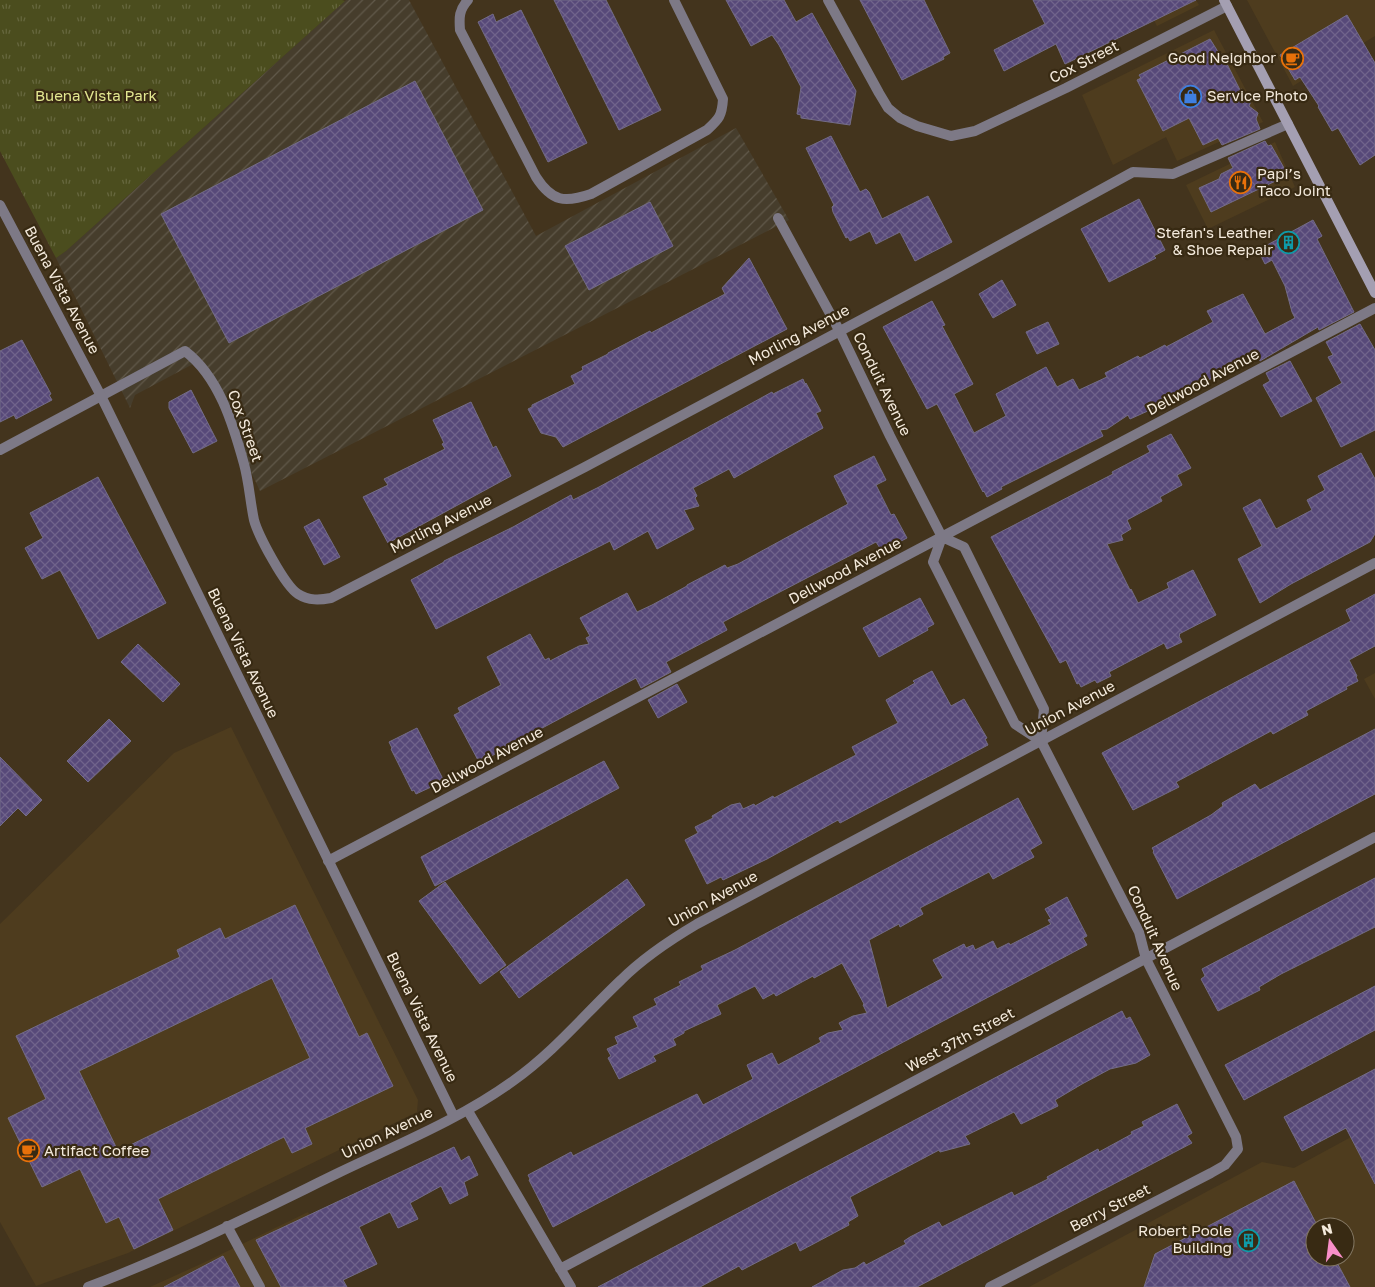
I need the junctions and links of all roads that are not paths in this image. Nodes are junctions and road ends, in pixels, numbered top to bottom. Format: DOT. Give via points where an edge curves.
graph roads {
  1 [pos="468,0"];
  2 [pos="674,0"];
  3 [pos="828,0"];
  4 [pos="1225,3"];
  5 [pos="1288,124"];
  6 [pos="0,205"];
  7 [pos="778,218"];
  8 [pos="1373,286"];
  9 [pos="1375,308"];
  10 [pos="839,330"];
  11 [pos="101,396"];
  12 [pos="0,450"];
  13 [pos="942,537"];
  14 [pos="1375,562"];
  15 [pos="331,598"];
  16 [pos="1041,741"];
  17 [pos="1375,836"];
  18 [pos="328,861"];
  19 [pos="1146,959"];
  20 [pos="468,1110"];
  21 [pos="454,1117"];
  22 [pos="1238,1149"];
  23 [pos="228,1226"];
  24 [pos="560,1269"];
  25 [pos="88,1287"];
  26 [pos="260,1287"];
  27 [pos="571,1287"];
  28 [pos="990,1287"];
  1 -- 2 [label="street" via="461,8 460,30 536,178 552,196 565,201 591,194 718,121 723,99"];
  3 -- 4 [label="street, Cox Street" via="888,108 917,126 952,136 975,131 1066,88"];
  4 -- 5 [label="main road"];
  5 -- 8 [label="main road"];
  5 -- 10 [label="street, Morling Avenue" via="1173,174 1133,172"];
  6 -- 11 [label="street, Buena Vista Avenue"];
  7 -- 10 [label="street, Conduit Avenue"];
  9 -- 13 [label="street, Dellwood Avenue"];
  10 -- 13 [label="street, Conduit Avenue"];
  10 -- 15 [label="street, Morling Avenue" via="585,467"];
  11 -- 12 [label="street, Cox Street"];
  11 -- 15 [label="street, Cox Street" via="186,351 197,359 226,408 244,464 254,519 275,562 289,586 298,594 316,601"];
  11 -- 18 [label="street, Buena Vista Avenue"];
  13 -- 16 [label="street" via="964,547 1044,709"];
  13 -- 16 [label="street, Conduit Avenue" via="934,562 1015,724"];
  13 -- 18 [label="street, Dellwood Avenue"];
  14 -- 16 [label="street, Union Avenue"];
  16 -- 19 [label="street, Conduit Avenue" via="1139,932"];
  16 -- 20 [label="street, Union Avenue" via="675,937 622,979 548,1054 491,1097"];
  17 -- 19 [label="street, West 37th Street"];
  18 -- 21 [label="street, Buena Vista Avenue"];
  19 -- 22 [label="street, Conduit Avenue" via="1236,1137"];
  19 -- 24 [label="street, West 37th Street"];
  20 -- 21 [label="street, Union Avenue"];
  20 -- 24 [label="street"];
  21 -- 23 [label="street, Union Avenue"];
  22 -- 28 [label="street, Berry Street" via="1225,1164 1211,1173"];
  23 -- 25 [label="street, Union Avenue"];
  23 -- 26 [label="street"];
  24 -- 27 [label="street"];
}
